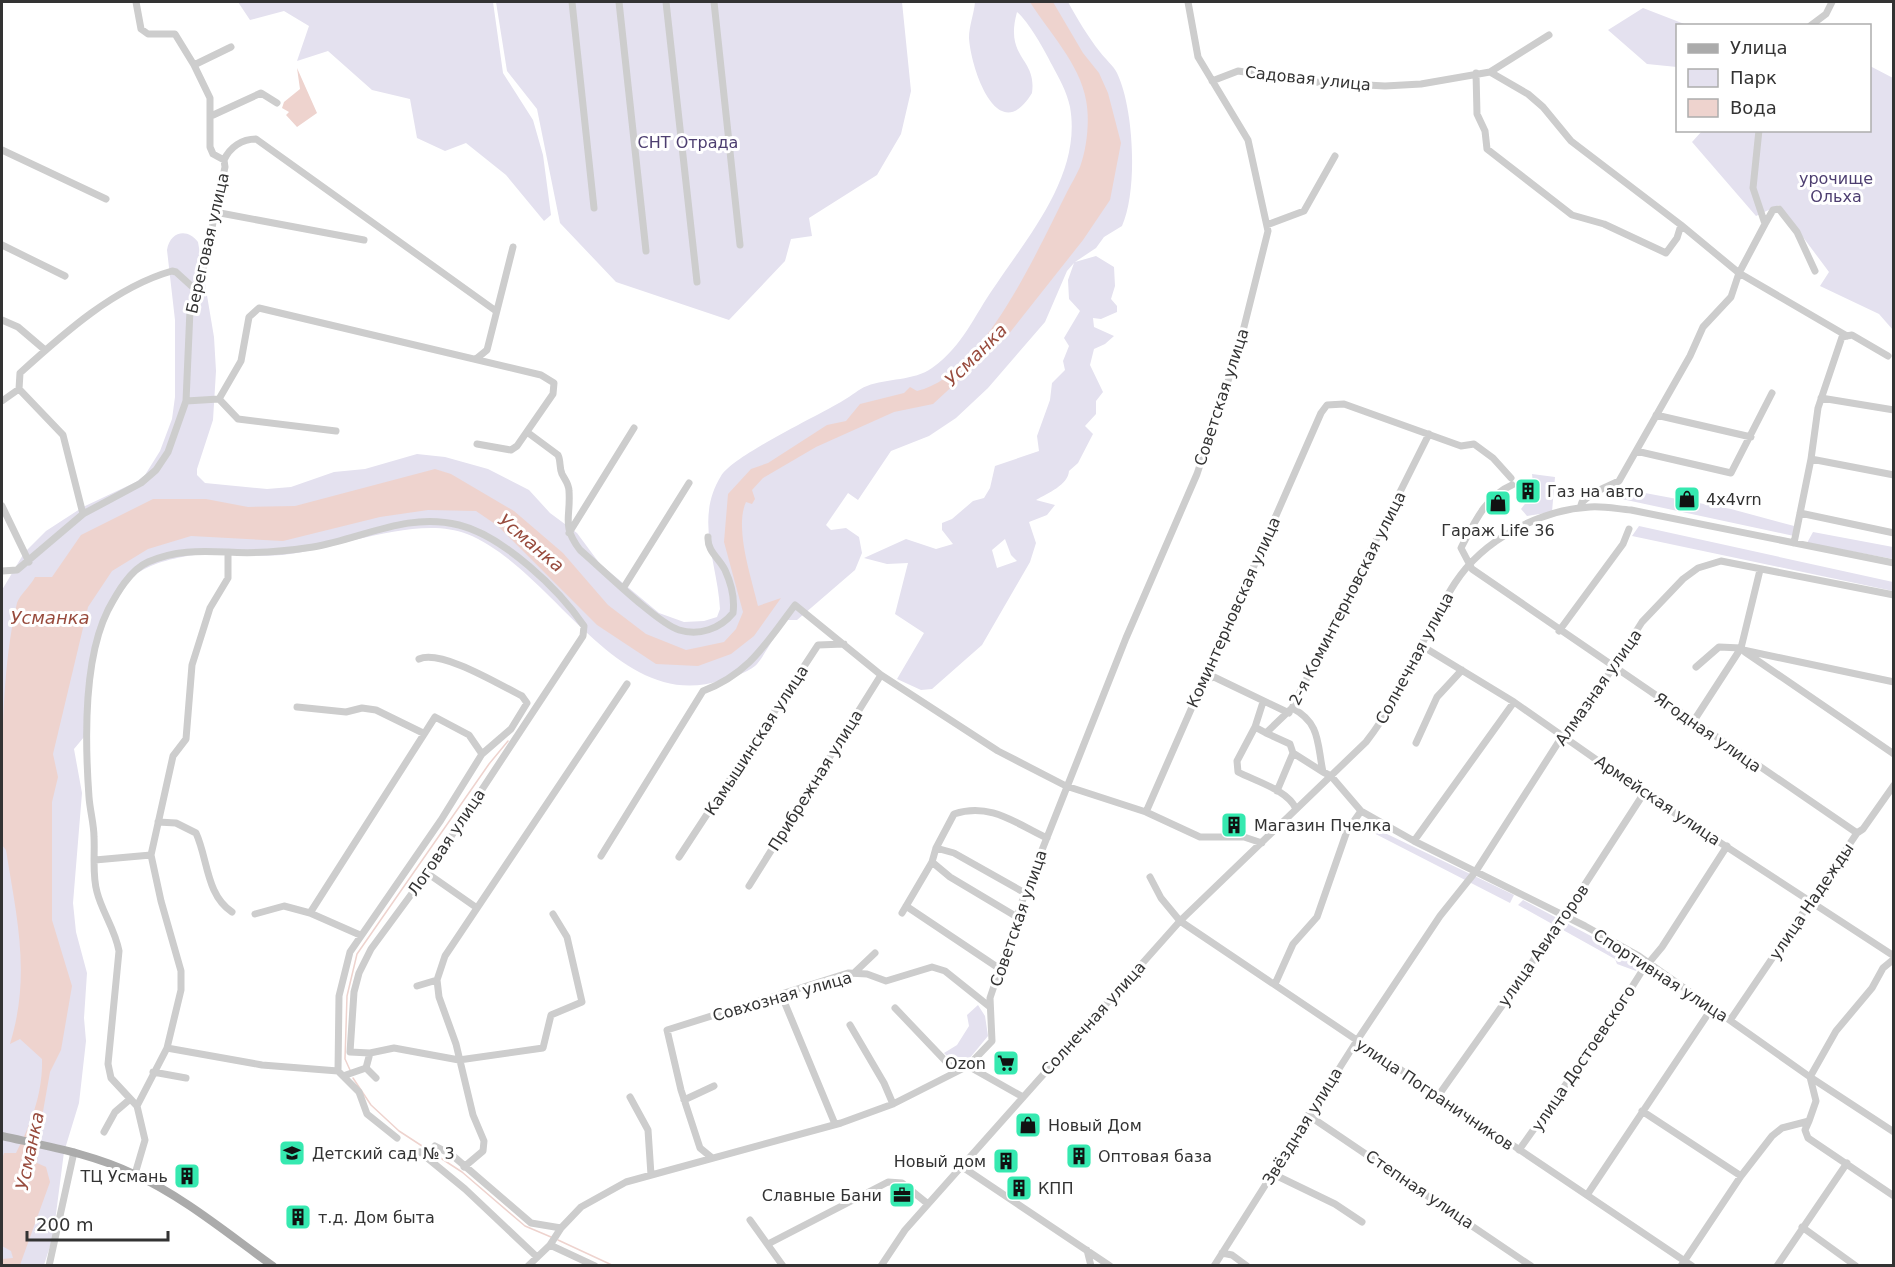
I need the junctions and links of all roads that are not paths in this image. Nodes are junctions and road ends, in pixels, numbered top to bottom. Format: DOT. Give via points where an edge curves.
graph roads {
  1 [pos="136,2"];
  2 [pos="572,2"];
  3 [pos="619,2"];
  4 [pos="666,2"];
  5 [pos="714,2"];
  6 [pos="1188,2"];
  7 [pos="1832,2"];
  8 [pos="1813,24"];
  9 [pos="1549,35"];
  10 [pos="231,47"];
  11 [pos="194,65"];
  12 [pos="1490,72"];
  13 [pos="1476,73"];
  14 [pos="1212,81"];
  15 [pos="277,103"];
  16 [pos="211,116"];
  17 [pos="1759,132"];
  18 [pos="2,150"];
  19 [pos="1335,156"];
  20 [pos="224,160"];
  21 [pos="106,199"];
  22 [pos="594,208"];
  23 [pos="216,212"];
  24 [pos="1765,224"];
  25 [pos="1267,225"];
  26 [pos="1681,225"];
  27 [pos="364,240"];
  28 [pos="740,244"];
  29 [pos="2,246"];
  30 [pos="513,248"];
  31 [pos="646,251"];
  32 [pos="1815,271"];
  33 [pos="1739,273"];
  34 [pos="65,276"];
  35 [pos="697,282"];
  36 [pos="198,292"];
  37 [pos="496,311"];
  38 [pos="2,320"];
  39 [pos="1847,336"];
  40 [pos="45,350"];
  41 [pos="1888,356"];
  42 [pos="476,359"];
  43 [pos="20,389"];
  44 [pos="1772,393"];
  45 [pos="1821,398"];
  46 [pos="219,399"];
  47 [pos="2,401"];
  48 [pos="186,401"];
  49 [pos="1893,410"];
  50 [pos="1656,416"];
  51 [pos="634,428"];
  52 [pos="336,431"];
  53 [pos="526,432"];
  54 [pos="1429,434"];
  55 [pos="1750,437"];
  56 [pos="477,444"];
  57 [pos="1636,451"];
  58 [pos="1811,459"];
  59 [pos="1893,475"];
  60 [pos="689,483"];
  61 [pos="2,506"];
  62 [pos="1580,508"];
  63 [pos="1800,513"];
  64 [pos="83,514"];
  65 [pos="1629,529"];
  66 [pos="569,533"];
  67 [pos="1893,533"];
  68 [pos="708,537"];
  69 [pos="1794,543"];
  70 [pos="228,552"];
  71 [pos="29,562"];
  72 [pos="1893,563"];
  73 [pos="1469,566"];
  74 [pos="1760,570"];
  75 [pos="2,571"];
  76 [pos="624,587"];
  77 [pos="1893,595"];
  78 [pos="1559,631"];
  79 [pos="844,644"];
  80 [pos="1422,646"];
  81 [pos="1742,649"];
  82 [pos="419,659"];
  83 [pos="1613,666"];
  84 [pos="1696,667"];
  85 [pos="1462,670"];
  86 [pos="881,675"];
  87 [pos="1203,680"];
  88 [pos="1893,682"];
  89 [pos="627,684"];
  90 [pos="1263,702"];
  91 [pos="1514,702"];
  92 [pos="297,707"];
  93 [pos="1290,711"];
  94 [pos="1693,722"];
  95 [pos="1255,727"];
  96 [pos="1266,733"];
  97 [pos="423,734"];
  98 [pos="1563,735"];
  99 [pos="1416,743"];
  100 [pos="1293,753"];
  101 [pos="482,754"];
  102 [pos="1893,754"];
  103 [pos="1323,772"];
  104 [pos="1331,776"];
  105 [pos="1893,785"];
  106 [pos="1066,786"];
  107 [pos="1277,791"];
  108 [pos="1644,793"];
  109 [pos="1296,809"];
  110 [pos="1361,811"];
  111 [pos="1146,812"];
  112 [pos="158,822"];
  113 [pos="1857,833"];
  114 [pos="1047,838"];
  115 [pos="1414,841"];
  116 [pos="1262,843"];
  117 [pos="1727,846"];
  118 [pos="936,848"];
  119 [pos="151,855"];
  120 [pos="601,856"];
  121 [pos="679,857"];
  122 [pos="95,860"];
  123 [pos="933,862"];
  124 [pos="1476,871"];
  125 [pos="427,873"];
  126 [pos="1150,878"];
  127 [pos="749,885"];
  128 [pos="1025,893"];
  129 [pos="1812,903"];
  130 [pos="477,908"];
  131 [pos="232,912"];
  132 [pos="310,913"];
  133 [pos="255,914"];
  134 [pos="553,914"];
  135 [pos="1562,915"];
  136 [pos="1017,917"];
  137 [pos="1180,921"];
  138 [pos="360,935"];
  139 [pos="875,953"];
  140 [pos="1893,958"];
  141 [pos="864,962"];
  142 [pos="1648,963"];
  143 [pos="1000,969"];
  144 [pos="854,973"];
  145 [pos="867,974"];
  146 [pos="437,980"];
  147 [pos="1275,984"];
  148 [pos="417,986"];
  149 [pos="781,994"];
  150 [pos="990,1007"];
  151 [pos="895,1008"];
  152 [pos="1712,1008"];
  153 [pos="1731,1020"];
  154 [pos="850,1025"];
  155 [pos="1356,1042"];
  156 [pos="167,1048"];
  157 [pos="370,1053"];
  158 [pos="459,1060"];
  159 [pos="969,1066"];
  160 [pos="366,1068"];
  161 [pos="955,1071"];
  162 [pos="153,1072"];
  163 [pos="340,1073"];
  164 [pos="1810,1077"];
  165 [pos="186,1078"];
  166 [pos="376,1078"];
  167 [pos="714,1086"];
  168 [pos="1438,1096"];
  169 [pos="630,1097"];
  170 [pos="1023,1097"];
  171 [pos="129,1100"];
  172 [pos="684,1100"];
  173 [pos="893,1104"];
  174 [pos="137,1106"];
  175 [pos="1642,1111"];
  176 [pos="1308,1115"];
  177 [pos="1809,1121"];
  178 [pos="835,1125"];
  179 [pos="1893,1131"];
  180 [pos="104,1132"];
  181 [pos="2,1136"];
  182 [pos="397,1138"];
  183 [pos="435,1146"];
  184 [pos="700,1148"];
  185 [pos="1519,1150"];
  186 [pos="71,1152"];
  187 [pos="420,1152"];
  188 [pos="711,1157"];
  189 [pos="699,1161"];
  190 [pos="1847,1163"];
  191 [pos="961,1166"];
  192 [pos="464,1167"];
  193 [pos="135,1174"];
  194 [pos="1273,1174"];
  195 [pos="651,1175"];
  196 [pos="1741,1176"];
  197 [pos="1587,1195"];
  198 [pos="1893,1196"];
  199 [pos="928,1204"];
  200 [pos="750,1220"];
  201 [pos="1362,1222"];
  202 [pos="1802,1227"];
  203 [pos="561,1228"];
  204 [pos="768,1244"];
  205 [pos="550,1245"];
  206 [pos="1087,1250"];
  207 [pos="1222,1253"];
  208 [pos="537,1257"];
  209 [pos="52,1262"];
  210 [pos="1683,1263"];
  211 [pos="880,1265"];
  212 [pos="273,1266"];
  213 [pos="528,1266"];
  214 [pos="595,1266"];
  215 [pos="783,1266"];
  216 [pos="1091,1266"];
  217 [pos="1110,1266"];
  218 [pos="1214,1266"];
  219 [pos="1247,1266"];
  220 [pos="1531,1266"];
  221 [pos="1692,1266"];
  222 [pos="1777,1266"];
  223 [pos="1856,1266"];
  1 -- 11 [label="street, Береговая улица" via="141,29 148,34 175,34"];
  2 -- 22 [label="street"];
  3 -- 31 [label="street"];
  4 -- 35 [label="street"];
  5 -- 28 [label="street"];
  6 -- 14 [label="street, Советская улица" via="1198,57"];
  7 -- 8 [label="street" via="1826,14"];
  9 -- 12 [label="street, Садовая улица"];
  10 -- 11 [label="street"];
  11 -- 16 [label="street, Береговая улица" via="210,98"];
  12 -- 13 [label="street, Садовая улица"];
  12 -- 26 [label="street" via="1528,94 1571,141"];
  13 -- 14 [label="street, Садовая улица" via="1421,84 1385,86 1314,82 1238,71"];
  13 -- 26 [label="street" via="1477,114 1485,131 1487,149 1572,215 1604,224 1666,253"];
  14 -- 25 [label="street, Советская улица" via="1248,140"];
  15 -- 16 [label="street" via="261,93"];
  16 -- 20 [label="street, Береговая улица" via="210,147 213,154"];
  17 -- 24 [label="street" via="1753,188"];
  18 -- 21 [label="street"];
  19 -- 25 [label="street" via="1304,211"];
  20 -- 23 [label="street, Береговая улица"];
  20 -- 37 [label="street" via="229,150 256,139"];
  23 -- 27 [label="street"];
  23 -- 36 [label="street, Береговая улица"];
  24 -- 32 [label="street" via="1773,210 1779,209 1797,232"];
  24 -- 33 [label="street"];
  25 -- 106 [label="street, Советская улица" via="1238,351 1197,474"];
  26 -- 33 [label="street"];
  29 -- 34 [label="street"];
  30 -- 37 [label="street"];
  33 -- 39 [label="street"];
  33 -- 50 [label="street" via="1731,297 1703,327"];
  36 -- 40 [label="street" via="176,272 163,273 130,289"];
  36 -- 48 [label="street, Береговая улица" via="190,310"];
  37 -- 42 [label="street" via="487,351"];
  38 -- 40 [label="street" via="18,327"];
  39 -- 41 [label="street" via="1852,335"];
  39 -- 45 [label="street" via="1842,338"];
  40 -- 43 [label="street" via="20,373"];
  42 -- 46 [label="street" via="259,308 249,317 241,361"];
  42 -- 53 [label="street" via="541,375 554,383 553,394"];
  43 -- 47 [label="street"];
  43 -- 64 [label="street" via="63,435"];
  44 -- 55 [label="street"];
  45 -- 49 [label="street"];
  45 -- 58 [label="street"];
  46 -- 48 [label="street"];
  46 -- 52 [label="street" via="238,418"];
  48 -- 64 [label="street, Береговая улица" via="168,452 156,470 141,483"];
  50 -- 55 [label="street"];
  50 -- 57 [label="street"];
  51 -- 66 [label="street"];
  53 -- 56 [label="street" via="511,450"];
  53 -- 66 [label="street" via="561,460 569,489"];
  54 -- 73 [label="street" via="1461,446 1474,444 1511,481 1496,492 1461,548"];
  54 -- 87 [label="street, Коминтерновская улица" via="1344,404 1327,405"];
  54 -- 93 [label="street, 2-я Коминтерновская улица"];
  55 -- 57 [label="street" via="1731,473"];
  57 -- 62 [label="street" via="1619,481 1593,494"];
  58 -- 59 [label="street"];
  58 -- 63 [label="street"];
  60 -- 76 [label="street"];
  61 -- 71 [label="street"];
  62 -- 69 [label="street, Солнечная улица" via="1631,510"];
  62 -- 73 [label="street, Солнечная улица" via="1551,514 1519,528 1498,540"];
  63 -- 67 [label="street"];
  63 -- 69 [label="street"];
  64 -- 71 [label="street, Береговая улица"];
  65 -- 78 [label="street" via="1623,544"];
  66 -- 76 [label="street" via="580,550"];
  68 -- 76 [label="street" via="709,548 725,571 734,603 733,613 719,627 690,632 677,629"];
  69 -- 72 [label="street, Солнечная улица"];
  70 -- 112 [label="street" via="228,578 210,608 192,665 186,740 172,756"];
  70 -- 122 [label="street" via="188,550 146,563 131,575 107,612 91,672 86,755"];
  70 -- 125 [label="street, Логовая улица" via="315,547 423,520 460,525 489,538 543,579 584,626 576,648"];
  71 -- 75 [label="street, Береговая улица" via="17,570"];
  73 -- 78 [label="street, Ягодная улица"];
  73 -- 80 [label="street, Солнечная улица" via="1455,582"];
  74 -- 77 [label="street, Алмазная улица"];
  74 -- 81 [label="street"];
  74 -- 83 [label="street, Алмазная улица" via="1721,561 1698,568 1642,622"];
  78 -- 83 [label="street, Ягодная улица"];
  79 -- 86 [label="street"];
  79 -- 120 [label="street" via="795,604 752,663 703,691"];
  79 -- 121 [label="street, Камышинская улица" via="818,645"];
  80 -- 85 [label="street, Армейская улица"];
  80 -- 104 [label="street, Солнечная улица" via="1383,720"];
  81 -- 84 [label="street" via="1719,647"];
  81 -- 88 [label="street"];
  81 -- 94 [label="street"];
  81 -- 102 [label="street"];
  82 -- 101 [label="street" via="443,660 472,671 522,696 527,703 511,729"];
  83 -- 94 [label="street, Ягодная улица"];
  83 -- 98 [label="street, Алмазная улица"];
  85 -- 91 [label="street, Армейская улица"];
  85 -- 99 [label="street" via="1437,697"];
  86 -- 106 [label="street" via="998,751"];
  86 -- 127 [label="street, Прибрежная улица"];
  87 -- 90 [label="street" via="1214,677"];
  87 -- 111 [label="street, Коминтерновская улица"];
  89 -- 130 [label="street"];
  90 -- 93 [label="street"];
  90 -- 95 [label="street"];
  91 -- 98 [label="street, Армейская улица"];
  91 -- 115 [label="street"];
  92 -- 97 [label="street" via="346,712 376,710"];
  93 -- 96 [label="street, 2-я Коминтерновская улица"];
  93 -- 103 [label="street" via="1305,715 1312,723"];
  94 -- 113 [label="street, Ягодная улица"];
  95 -- 96 [label="street"];
  95 -- 107 [label="street" via="1237,761 1238,772"];
  96 -- 100 [label="street" via="1290,744"];
  97 -- 101 [label="street" via="435,717 469,735"];
  97 -- 132 [label="street"];
  98 -- 108 [label="street, Армейская улица"];
  98 -- 124 [label="street, Алмазная улица"];
  100 -- 103 [label="street"];
  100 -- 107 [label="street"];
  101 -- 138 [label="street"];
  103 -- 104 [label="street"];
  104 -- 109 [label="street, Солнечная улица"];
  104 -- 110 [label="street, Спортивная улица"];
  105 -- 113 [label="street, улица Надежды"];
  106 -- 111 [label="street"];
  106 -- 114 [label="street, Советская улица"];
  107 -- 109 [label="street"];
  108 -- 117 [label="street, Армейская улица"];
  108 -- 135 [label="street, улица Авиаторов"];
  109 -- 116 [label="street, Солнечная улица"];
  110 -- 115 [label="street, Спортивная улица"];
  110 -- 147 [label="street" via="1347,831 1317,917 1293,944"];
  111 -- 116 [label="street" via="1200,837 1244,837"];
  112 -- 119 [label="street"];
  112 -- 131 [label="street" via="176,823 196,833 211,885"];
  113 -- 129 [label="street, улица Надежды"];
  114 -- 118 [label="street" via="998,812 960,812 954,814"];
  114 -- 128 [label="street, Советская улица"];
  115 -- 124 [label="street, Спортивная улица"];
  116 -- 137 [label="street, Солнечная улица"];
  117 -- 129 [label="street, Армейская улица"];
  117 -- 142 [label="street, улица Достоевского"];
  118 -- 123 [label="street"];
  118 -- 128 [label="street" via="954,853"];
  119 -- 122 [label="street"];
  119 -- 156 [label="street" via="181,970 180,1000"];
  122 -- 171 [label="street" via="96,890 119,951 108,1064 111,1078"];
  123 -- 136 [label="street" via="950,877"];
  123 -- 143 [label="street" via="904,910"];
  124 -- 135 [label="street, Спортивная улица"];
  124 -- 155 [label="street, Звёздная улица" via="1440,916"];
  125 -- 130 [label="street"];
  125 -- 157 [label="street, Логовая улица" via="371,949 359,973 350,1052"];
  126 -- 137 [label="street, улица Пограничников"];
  128 -- 136 [label="street, Советская улица"];
  129 -- 140 [label="street, Армейская улица"];
  129 -- 153 [label="street, улица Надежды"];
  130 -- 146 [label="street" via="445,956"];
  132 -- 133 [label="street" via="284,906"];
  132 -- 138 [label="street"];
  134 -- 158 [label="street" via="567,937 582,1002 551,1015 543,1048"];
  135 -- 142 [label="street, Спортивная улица"];
  135 -- 168 [label="street, улица Авиаторов"];
  136 -- 143 [label="street, Советская улица"];
  137 -- 147 [label="street, улица Пограничников"];
  137 -- 170 [label="street, Солнечная улица"];
  138 -- 163 [label="street" via="350,952 339,996"];
  139 -- 141 [label="street"];
  140 -- 164 [label="street" via="1836,1031"];
  141 -- 144 [label="street"];
  141 -- 145 [label="street"];
  142 -- 152 [label="street, Спортивная улица"];
  142 -- 185 [label="street, улица Достоевского"];
  143 -- 150 [label="street, Советская улица"];
  144 -- 145 [label="street, Совхозная улица"];
  144 -- 149 [label="street, Совхозная улица"];
  145 -- 150 [label="street, Совхозная улица" via="886,981 932,967 945,971"];
  146 -- 148 [label="street"];
  146 -- 158 [label="street"];
  147 -- 155 [label="street, улица Пограничников"];
  149 -- 172 [label="street, Совхозная улица" via="667,1030"];
  149 -- 178 [label="street"];
  150 -- 159 [label="street, Советская улица" via="992,1041"];
  151 -- 161 [label="street"];
  152 -- 153 [label="street, Спортивная улица"];
  152 -- 175 [label="street"];
  153 -- 164 [label="street, Спортивная улица"];
  154 -- 173 [label="street"];
  155 -- 168 [label="street, улица Пограничников"];
  155 -- 176 [label="street, Звёздная улица"];
  156 -- 162 [label="street"];
  156 -- 163 [label="street" via="262,1065"];
  157 -- 158 [label="street" via="394,1048"];
  157 -- 160 [label="street"];
  158 -- 192 [label="street" via="484,1141 483,1150"];
  159 -- 161 [label="street, Советская улица"];
  159 -- 170 [label="street"];
  160 -- 163 [label="street"];
  160 -- 166 [label="street"];
  161 -- 173 [label="street, Советская улица"];
  162 -- 165 [label="street"];
  162 -- 174 [label="street"];
  163 -- 182 [label="street" via="359,1092 367,1114"];
  164 -- 177 [label="street" via="1816,1101"];
  164 -- 179 [label="street, Спортивная улица"];
  167 -- 172 [label="street"];
  168 -- 185 [label="street, улица Пограничников"];
  169 -- 195 [label="street" via="648,1130"];
  170 -- 191 [label="street, Солнечная улица"];
  171 -- 174 [label="street"];
  171 -- 180 [label="street" via="114,1112"];
  172 -- 184 [label="street"];
  173 -- 178 [label="street, Советская улица"];
  174 -- 193 [label="street" via="145,1140"];
  175 -- 196 [label="street"];
  175 -- 197 [label="street"];
  176 -- 194 [label="street, Звёздная улица"];
  176 -- 220 [label="street, Степная улица"];
  177 -- 190 [label="street" via="1805,1130 1808,1138"];
  177 -- 196 [label="street" via="1782,1128 1772,1136"];
  178 -- 188 [label="street, Советская улица"];
  181 -- 186 [label="main road"];
  183 -- 192 [label="street"];
  184 -- 188 [label="street"];
  184 -- 189 [label="street"];
  185 -- 197 [label="street, улица Пограничников"];
  186 -- 193 [label="main road"];
  186 -- 209 [label="street"];
  187 -- 208 [label="street"];
  188 -- 189 [label="street, Советская улица"];
  189 -- 195 [label="street, Советская улица"];
  190 -- 198 [label="street"];
  190 -- 202 [label="street"];
  191 -- 199 [label="street, Солнечная улица"];
  191 -- 206 [label="street"];
  192 -- 203 [label="street" via="531,1223"];
  193 -- 212 [label="main road" via="187,1204"];
  194 -- 201 [label="street" via="1328,1200"];
  194 -- 207 [label="street, Звёздная улица"];
  195 -- 203 [label="street, Советская улица" via="626,1182 581,1207"];
  196 -- 210 [label="street"];
  197 -- 210 [label="street, улица Пограничников"];
  199 -- 204 [label="street" via="902,1183 888,1182"];
  199 -- 211 [label="street, Солнечная улица"];
  200 -- 204 [label="street"];
  202 -- 222 [label="street"];
  202 -- 223 [label="street"];
  203 -- 205 [label="street, Советская улица"];
  204 -- 215 [label="street"];
  205 -- 208 [label="street, Советская улица"];
  205 -- 214 [label="street"];
  206 -- 216 [label="street"];
  206 -- 217 [label="street"];
  207 -- 218 [label="street, Звёздная улица"];
  207 -- 219 [label="street"];
  208 -- 213 [label="street, Советская улица"];
  210 -- 221 [label="street, улица Пограничников"];
}
